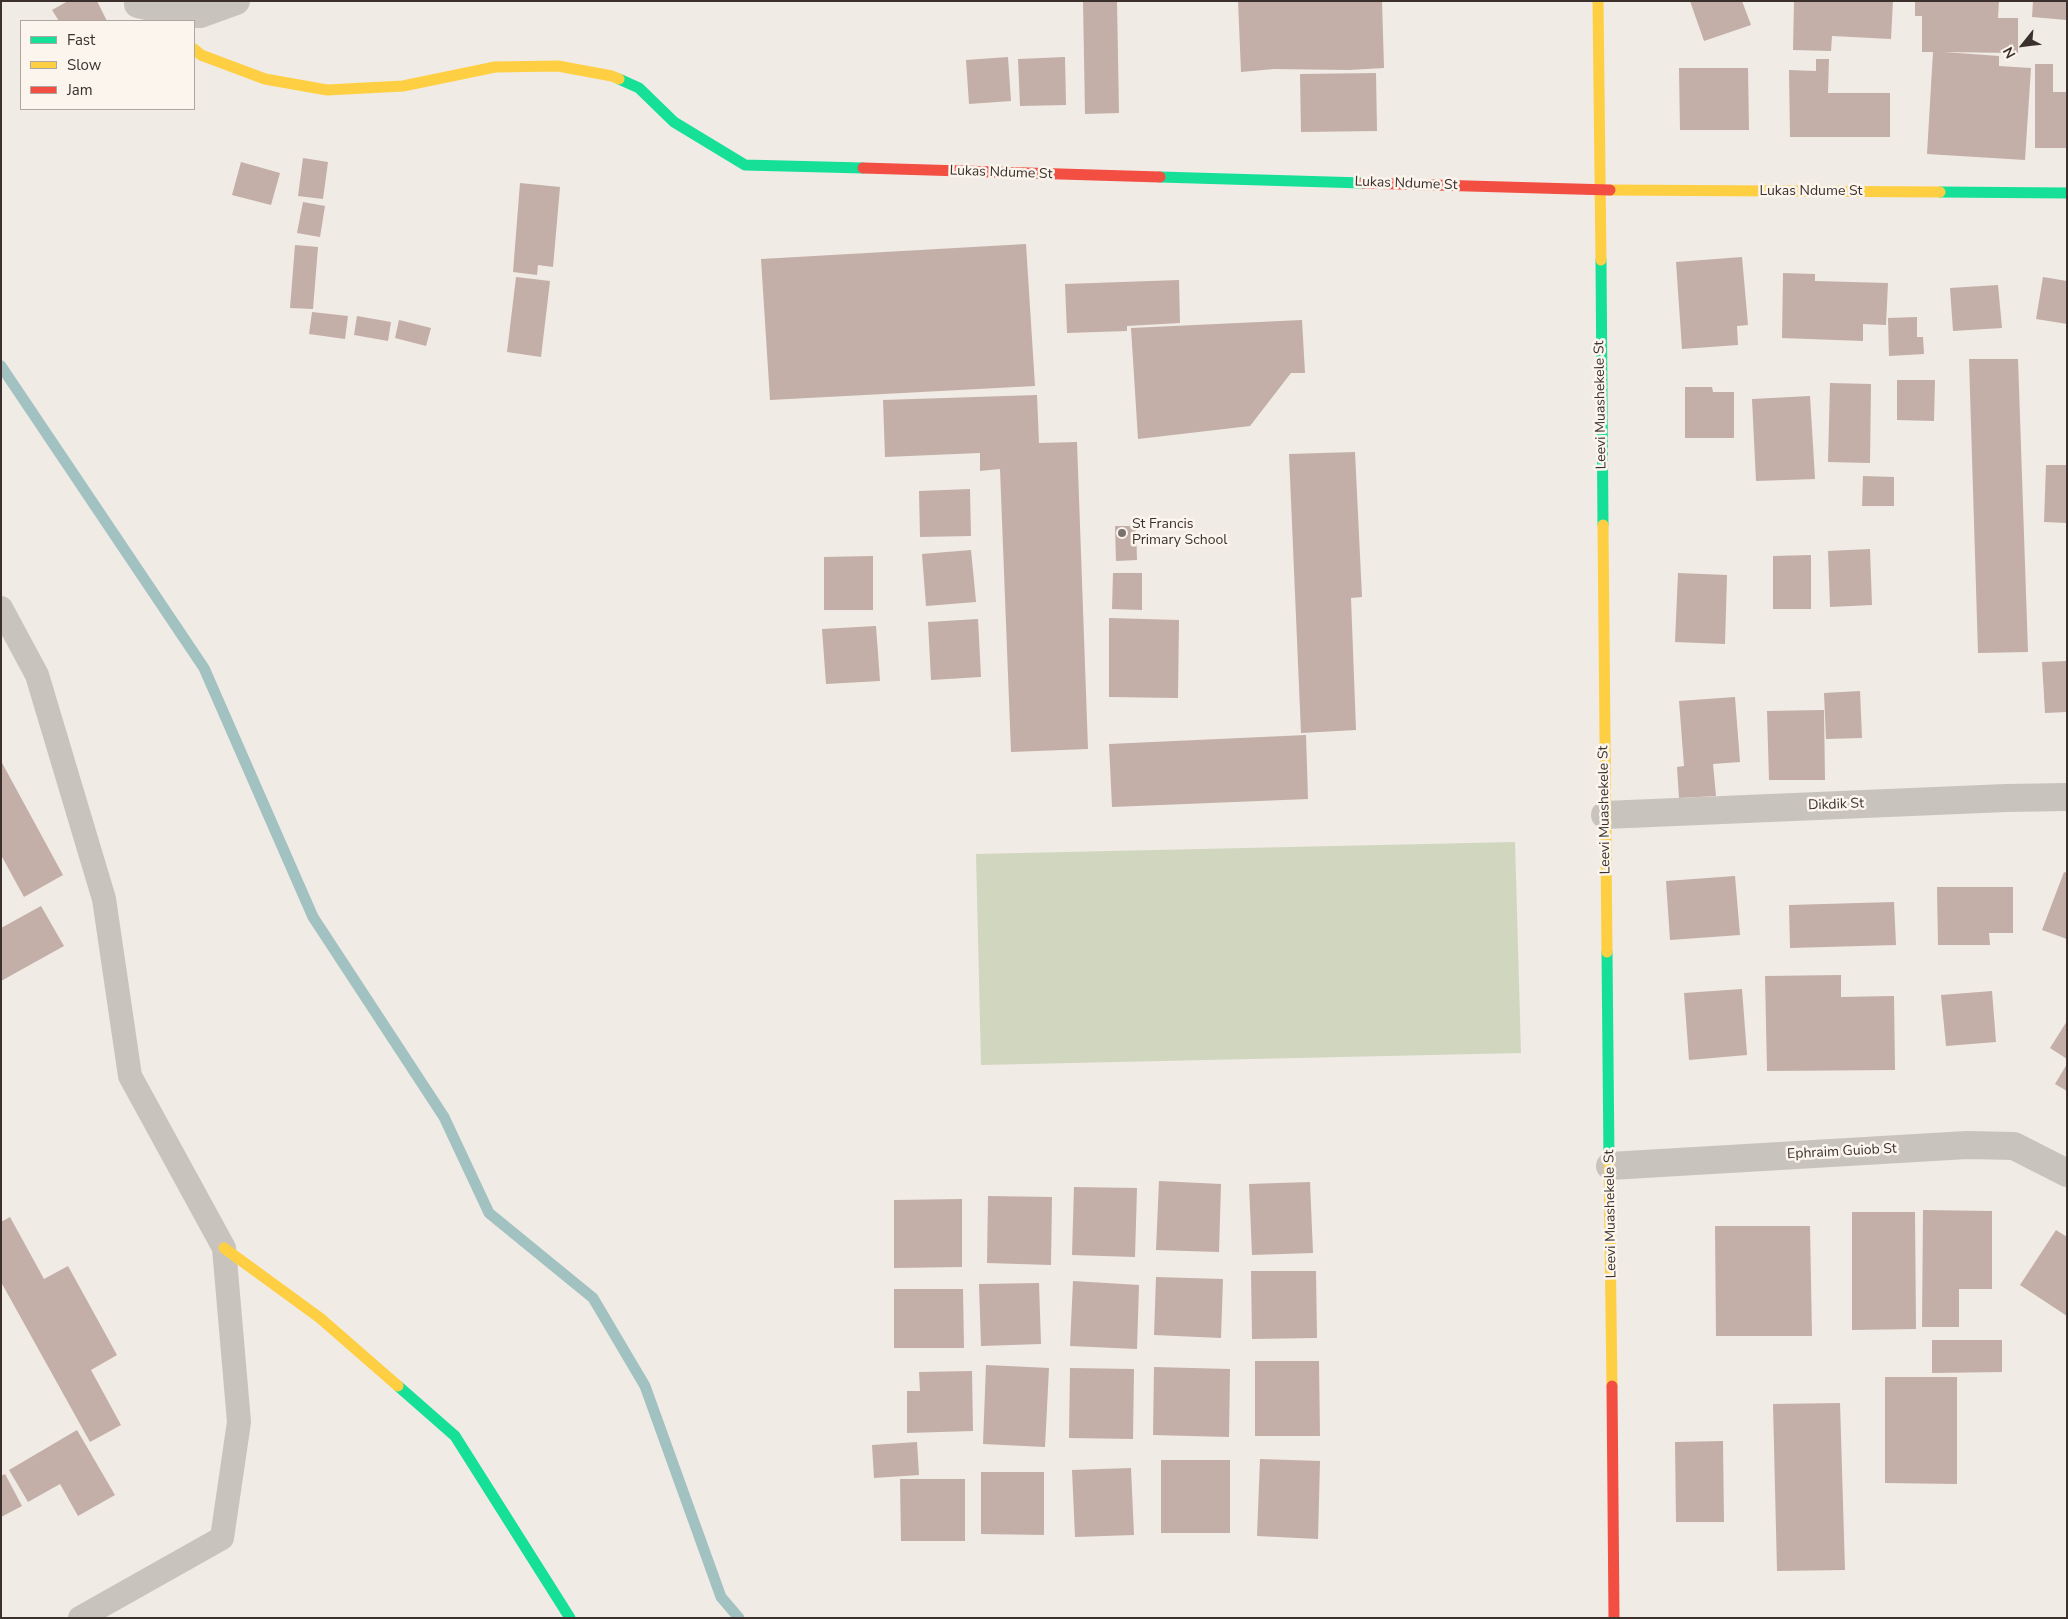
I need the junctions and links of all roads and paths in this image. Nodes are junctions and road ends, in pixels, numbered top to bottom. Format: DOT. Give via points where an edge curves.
graph roads {
  1 [pos="236,1"];
  2 [pos="1598,1"];
  3 [pos="137,3"];
  4 [pos="159,20"];
  5 [pos="195,50"];
  6 [pos="1599,190"];
  7 [pos="2067,193"];
  8 [pos="1,608"];
  9 [pos="2067,798"];
  10 [pos="1605,815"];
  11 [pos="1610,1166"];
  12 [pos="2067,1173"];
  13 [pos="224,1248"];
  14 [pos="80,1618"];
  15 [pos="570,1618"];
  16 [pos="1614,1618"];
  1 -- 3 [label="street" via="200,14 178,13"];
  2 -- 6 [label="street, Leevi Muashekele St"];
  3 -- 4 [label="street"];
  5 -- 6 [label="street, Lukas Ndume St" via="265,79 327,90 403,86 495,67 558,66 612,76 639,88 674,122 745,165"];
  6 -- 7 [label="street, Lukas Ndume St"];
  6 -- 10 [label="street, Leevi Muashekele St"];
  8 -- 13 [label="lane" via="37,675 104,899 130,1076"];
  9 -- 10 [label="street, Dikdik St"];
  10 -- 11 [label="street, Leevi Muashekele St"];
  11 -- 12 [label="street, Ephraim Guiob St" via="1967,1145 2014,1146"];
  11 -- 16 [label="street, Leevi Muashekele St"];
  13 -- 14 [label="lane" via="239,1422 222,1538"];
  13 -- 15 [label="street" via="320,1318 455,1436"];
}
